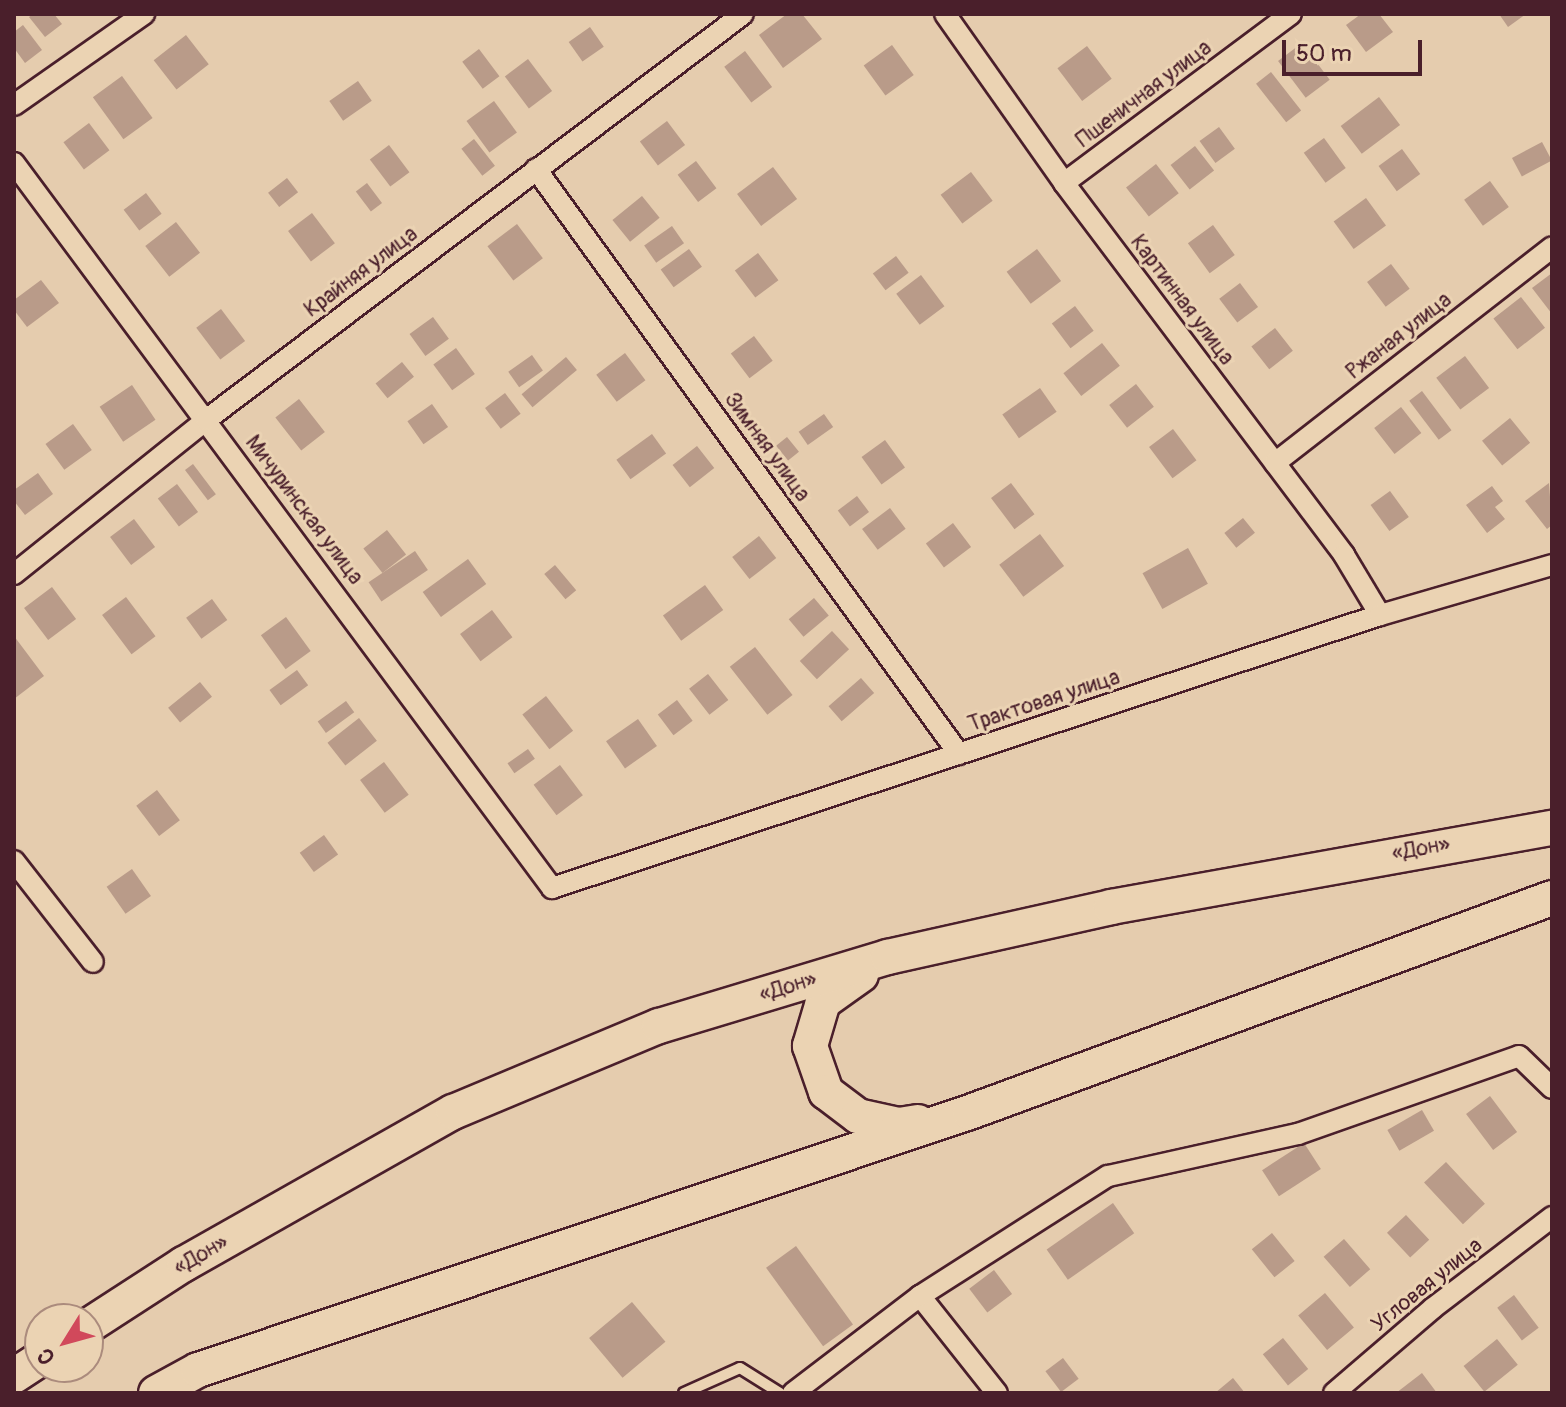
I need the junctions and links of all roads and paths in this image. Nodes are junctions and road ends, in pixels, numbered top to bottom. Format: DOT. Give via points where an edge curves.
graph roads {
  1 [pos="144,14"];
  2 [pos="743,14"];
  3 [pos="945,14"];
  4 [pos="1291,14"];
  5 [pos="14,105"];
  6 [pos="14,163"];
  7 [pos="536,169"];
  8 [pos="1064,183"];
  9 [pos="1552,247"];
  10 [pos="206,420"];
  11 [pos="1275,463"];
  12 [pos="1552,565"];
  13 [pos="14,574"];
  14 [pos="1380,615"];
  15 [pos="959,754"];
  16 [pos="1552,828"];
  17 [pos="14,861"];
  18 [pos="552,888"];
  19 [pos="1552,898"];
  20 [pos="888,957"];
  21 [pos="93,962"];
  22 [pos="1552,1088"];
  23 [pos="970,1112"];
  24 [pos="1552,1217"];
  25 [pos="920,1296"];
  26 [pos="104,1316"];
  27 [pos="156,1393"];
  28 [pos="684,1393"];
  29 [pos="780,1393"];
  30 [pos="793,1393"];
  31 [pos="997,1393"];
  32 [pos="1334,1393"];
  1 -- 5 [label="street"];
  2 -- 7 [label="street, Крайняя улица"];
  3 -- 8 [label="street, Картинная улица"];
  4 -- 8 [label="street, Пшеничная улица"];
  6 -- 10 [label="street, Мичуринская улица"];
  7 -- 10 [label="street, Крайняя улица"];
  7 -- 15 [label="street, Зимняя улица"];
  8 -- 11 [label="street, Картинная улица"];
  9 -- 11 [label="street, Ржаная улица"];
  10 -- 13 [label="street, Крайняя улица"];
  10 -- 18 [label="street, Мичуринская улица"];
  11 -- 14 [label="street, Картинная улица" via="1344,555"];
  12 -- 14 [label="street, Трактовая улица"];
  14 -- 15 [label="street, Трактовая улица"];
  15 -- 18 [label="street, Трактовая улица"];
  16 -- 20 [label="highway, «Дон»" via="1111,907"];
  17 -- 21 [label="street"];
  19 -- 23 [label="highway"];
  20 -- 23 [label="highway" via="823,1002 810,1046 826,1092 858,1116 899,1125"];
  20 -- 26 [label="highway, «Дон»" via="659,1026 453,1112 184,1264"];
  22 -- 25 [label="street" via="1519,1056 1298,1134 1108,1176"];
  23 -- 27 [label="highway" via="198,1370"];
  24 -- 32 [label="street, Угловая улица"];
  25 -- 30 [label="street"];
  25 -- 31 [label="street"];
  28 -- 29 [label="lane" via="740,1368"];
}
